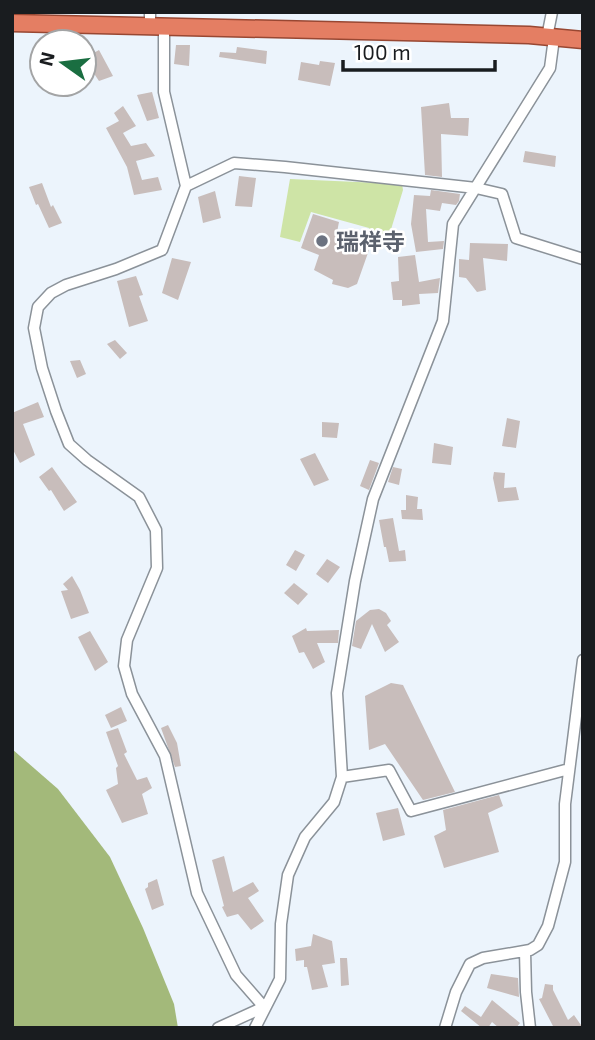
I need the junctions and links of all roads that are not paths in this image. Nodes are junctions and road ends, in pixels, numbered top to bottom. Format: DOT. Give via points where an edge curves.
graph roads {
  1 [pos="552,12"];
  2 [pos="155,21"];
  3 [pos="12,23"];
  4 [pos="551,37"];
  5 [pos="583,40"];
  6 [pos="186,186"];
  7 [pos="476,188"];
  8 [pos="583,259"];
  9 [pos="583,660"];
  10 [pos="569,769"];
  11 [pos="342,777"];
  12 [pos="525,951"];
  13 [pos="264,1007"];
  14 [pos="218,1028"];
  15 [pos="256,1028"];
  16 [pos="445,1028"];
  17 [pos="530,1028"];
  1 -- 4 [label="street"];
  2 -- 3 [label="highway"];
  2 -- 4 [label="highway"];
  2 -- 6 [label="street" via="164,92"];
  4 -- 5 [label="highway"];
  4 -- 7 [label="street" via="550,68"];
  6 -- 7 [label="street" via="234,163"];
  6 -- 13 [label="street" via="162,250 51,293 38,307 34,328 42,368 69,444 139,497 156,530 157,568 127,640 124,666 132,694 165,756 197,893 236,975"];
  7 -- 8 [label="street" via="502,194 516,238"];
  7 -- 11 [label="street" via="453,224 443,321 373,499 338,693"];
  9 -- 10 [label="street"];
  10 -- 11 [label="street" via="411,811 389,770"];
  10 -- 12 [label="street" via="563,873 543,938"];
  11 -- 13 [label="street" via="334,802 304,837 288,875 280,979"];
  12 -- 16 [label="street" via="470,964"];
  12 -- 17 [label="street"];
  13 -- 14 [label="street"];
  13 -- 15 [label="street"];
}
